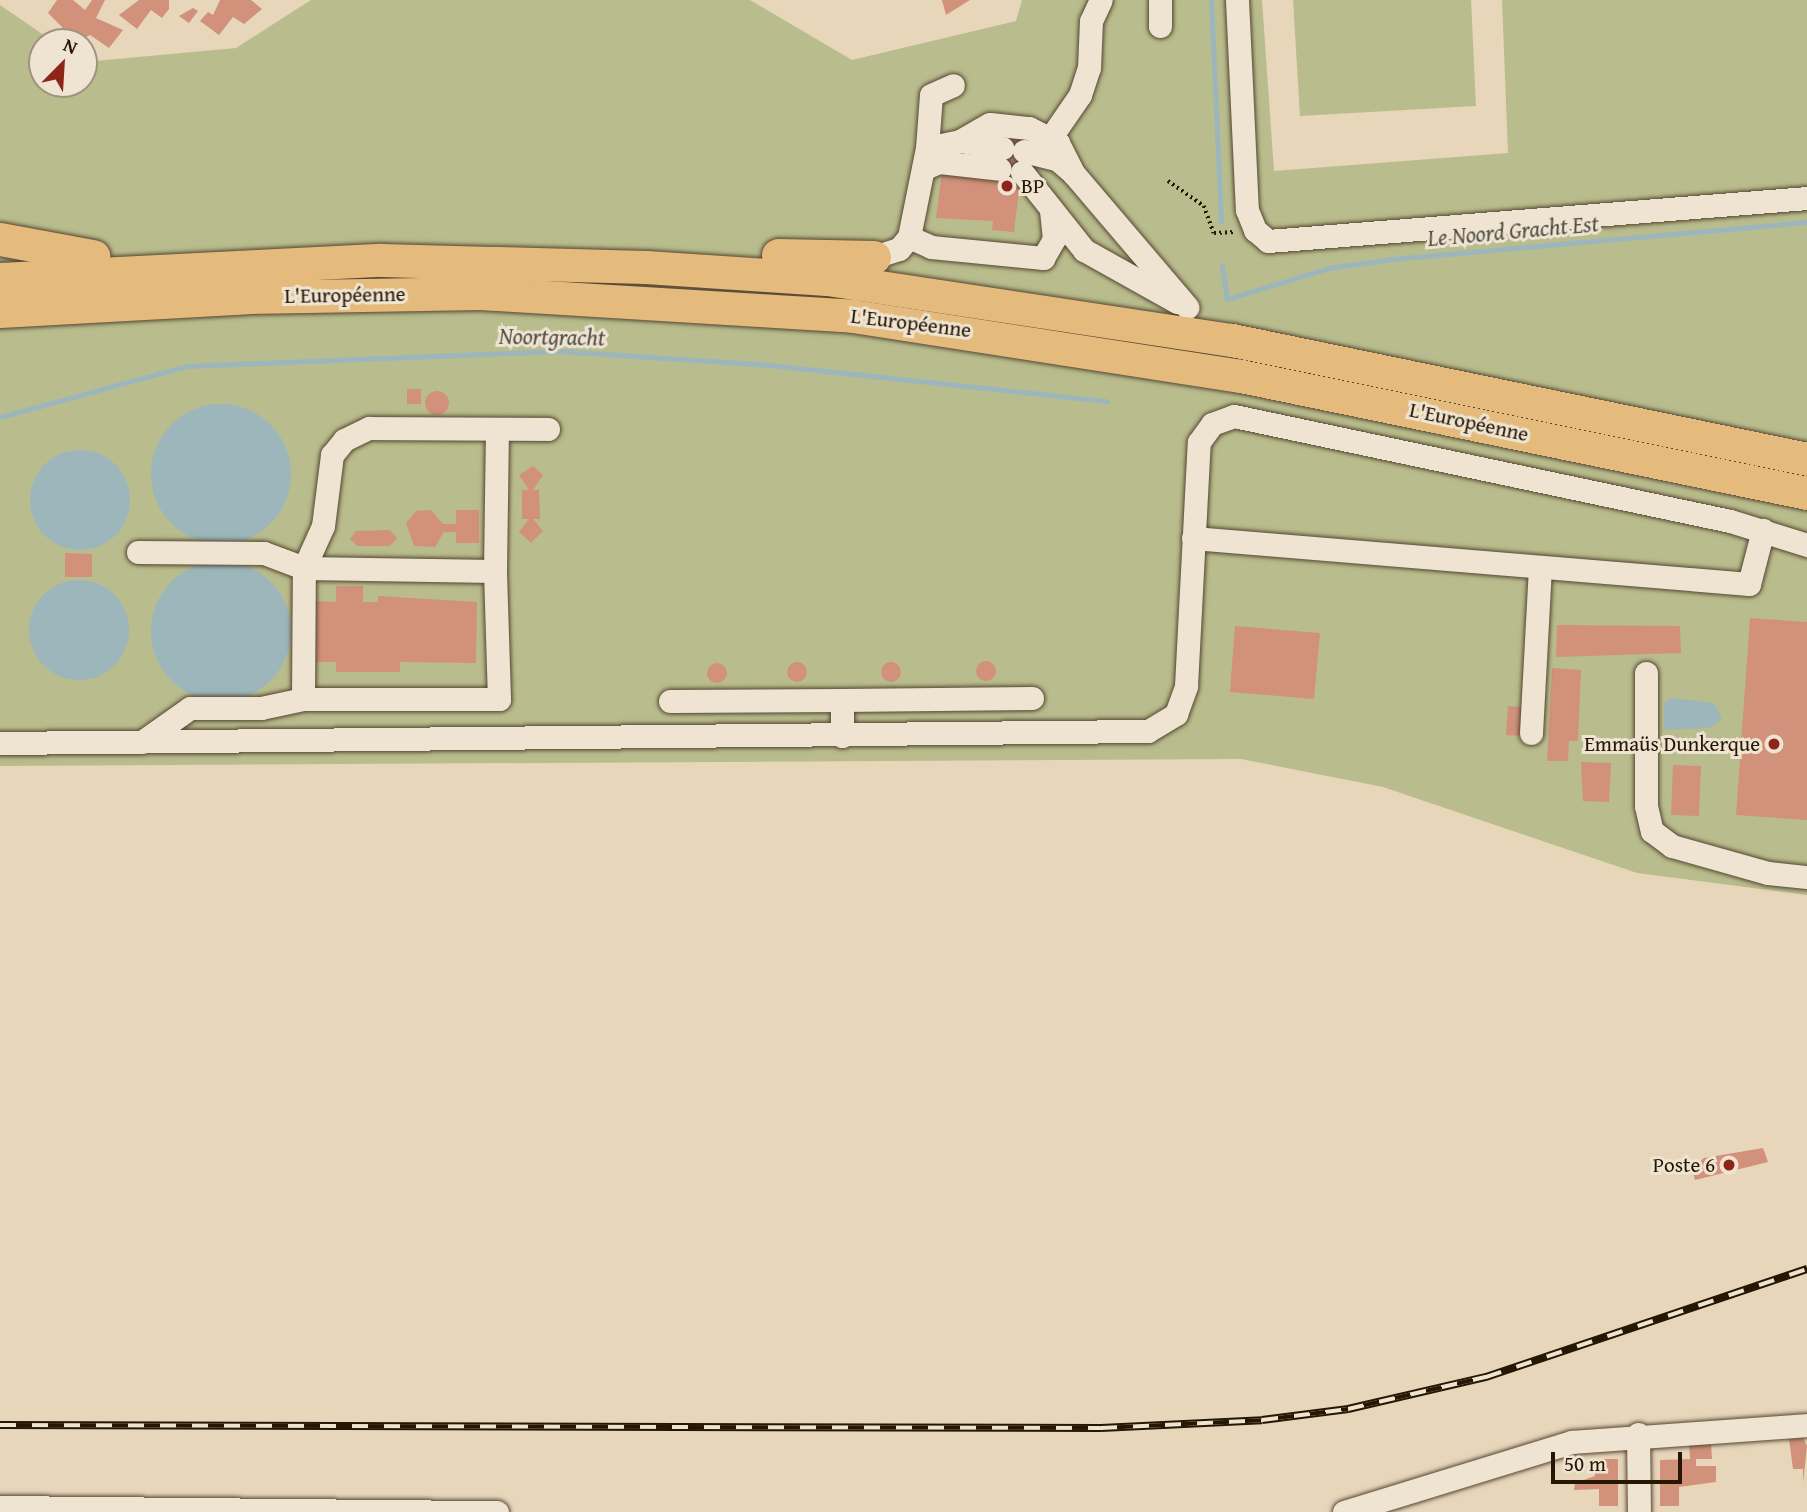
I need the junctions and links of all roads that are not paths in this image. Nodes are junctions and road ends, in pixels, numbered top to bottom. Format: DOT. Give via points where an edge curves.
graph roads {
  1 [pos="1101,0"];
  2 [pos="1237,0"];
  3 [pos="953,85"];
  4 [pos="1051,137"];
  5 [pos="960,141"];
  6 [pos="925,158"];
  7 [pos="1012,160"];
  8 [pos="1074,174"];
  9 [pos="1807,198"];
  10 [pos="1051,209"];
  11 [pos="1114,215"];
  12 [pos="909,237"];
  13 [pos="0,239"];
  14 [pos="1084,250"];
  15 [pos="874,257"];
  16 [pos="352,261"];
  17 [pos="493,262"];
  18 [pos="0,279"];
  19 [pos="1187,307"];
  20 [pos="0,312"];
  21 [pos="1252,344"];
  22 [pos="497,429"];
  23 [pos="548,429"];
  24 [pos="1629,455"];
  25 [pos="1807,459"];
  26 [pos="1807,493"];
  27 [pos="1807,505"];
  28 [pos="1763,530"];
  29 [pos="1193,538"];
  30 [pos="1807,545"];
  31 [pos="138,552"];
  32 [pos="304,568"];
  33 [pos="1540,568"];
  34 [pos="495,571"];
  35 [pos="1646,673"];
  36 [pos="1032,698"];
  37 [pos="303,699"];
  38 [pos="842,700"];
  39 [pos="670,701"];
  40 [pos="1531,733"];
  41 [pos="842,736"];
  42 [pos="142,742"];
  43 [pos="0,743"];
  44 [pos="1807,877"];
  45 [pos="1807,1424"];
  46 [pos="1638,1434"];
  47 [pos="0,1507"];
  48 [pos="264,1511"];
  49 [pos="497,1512"];
  50 [pos="1344,1512"];
  51 [pos="1639,1512"];
  1 -- 4 [label="street" via="1081,40 1080,95"];
  2 -- 9 [label="street" via="1247,210 1255,230 1268,241 1290,243"];
  3 -- 6 [label="street" via="931,95"];
  4 -- 5 [label="street" via="989,124"];
  4 -- 8 [label="street"];
  5 -- 6 [label="street"];
  5 -- 7 [label="street"];
  6 -- 7 [label="street" via="939,162"];
  6 -- 12 [label="street"];
  7 -- 8 [label="street" via="1057,159"];
  7 -- 10 [label="street"];
  8 -- 11 [label="street"];
  10 -- 12 [label="street" via="1054,239 1043,258 931,247"];
  10 -- 14 [label="street"];
  11 -- 14 [label="street"];
  11 -- 19 [label="street"];
  12 -- 15 [label="street" via="899,249"];
  13 -- 16 [label="highway" via="89,256 204,251"];
  14 -- 19 [label="street"];
  15 -- 17 [label="highway" via="639,251"];
  16 -- 17 [label="highway, L'Européenne"];
  16 -- 18 [label="highway, L'Européenne"];
  17 -- 21 [label="highway, L'Européenne" via="827,279"];
  19 -- 21 [label="highway" via="1231,324"];
  20 -- 24 [label="highway, L'Européenne" via="417,293 785,309 1098,350"];
  21 -- 25 [label="highway, L'Européenne"];
  22 -- 23 [label="street"];
  22 -- 32 [label="street" via="369,428 344,440 331,456 323,526"];
  22 -- 34 [label="street"];
  24 -- 26 [label="highway, L'Européenne"];
  24 -- 27 [label="highway"];
  28 -- 29 [label="street" via="1243,416 1217,421 1199,442"];
  28 -- 30 [label="street"];
  28 -- 33 [label="street" via="1749,584"];
  29 -- 33 [label="street"];
  29 -- 41 [label="street" via="1186,686 1164,725 1127,734"];
  31 -- 32 [label="street" via="264,553"];
  32 -- 34 [label="street"];
  32 -- 37 [label="street"];
  33 -- 40 [label="street"];
  34 -- 37 [label="street" via="499,699"];
  35 -- 44 [label="street" via="1646,806 1652,831 1672,846 1756,870"];
  36 -- 38 [label="street"];
  37 -- 42 [label="street" via="261,708 190,708"];
  38 -- 39 [label="street"];
  38 -- 41 [label="street"];
  41 -- 42 [label="street"];
  42 -- 43 [label="street"];
  45 -- 46 [label="street"];
  46 -- 50 [label="street" via="1559,1445"];
  46 -- 51 [label="street"];
  47 -- 48 [label="street"];
  48 -- 49 [label="street"];
}
